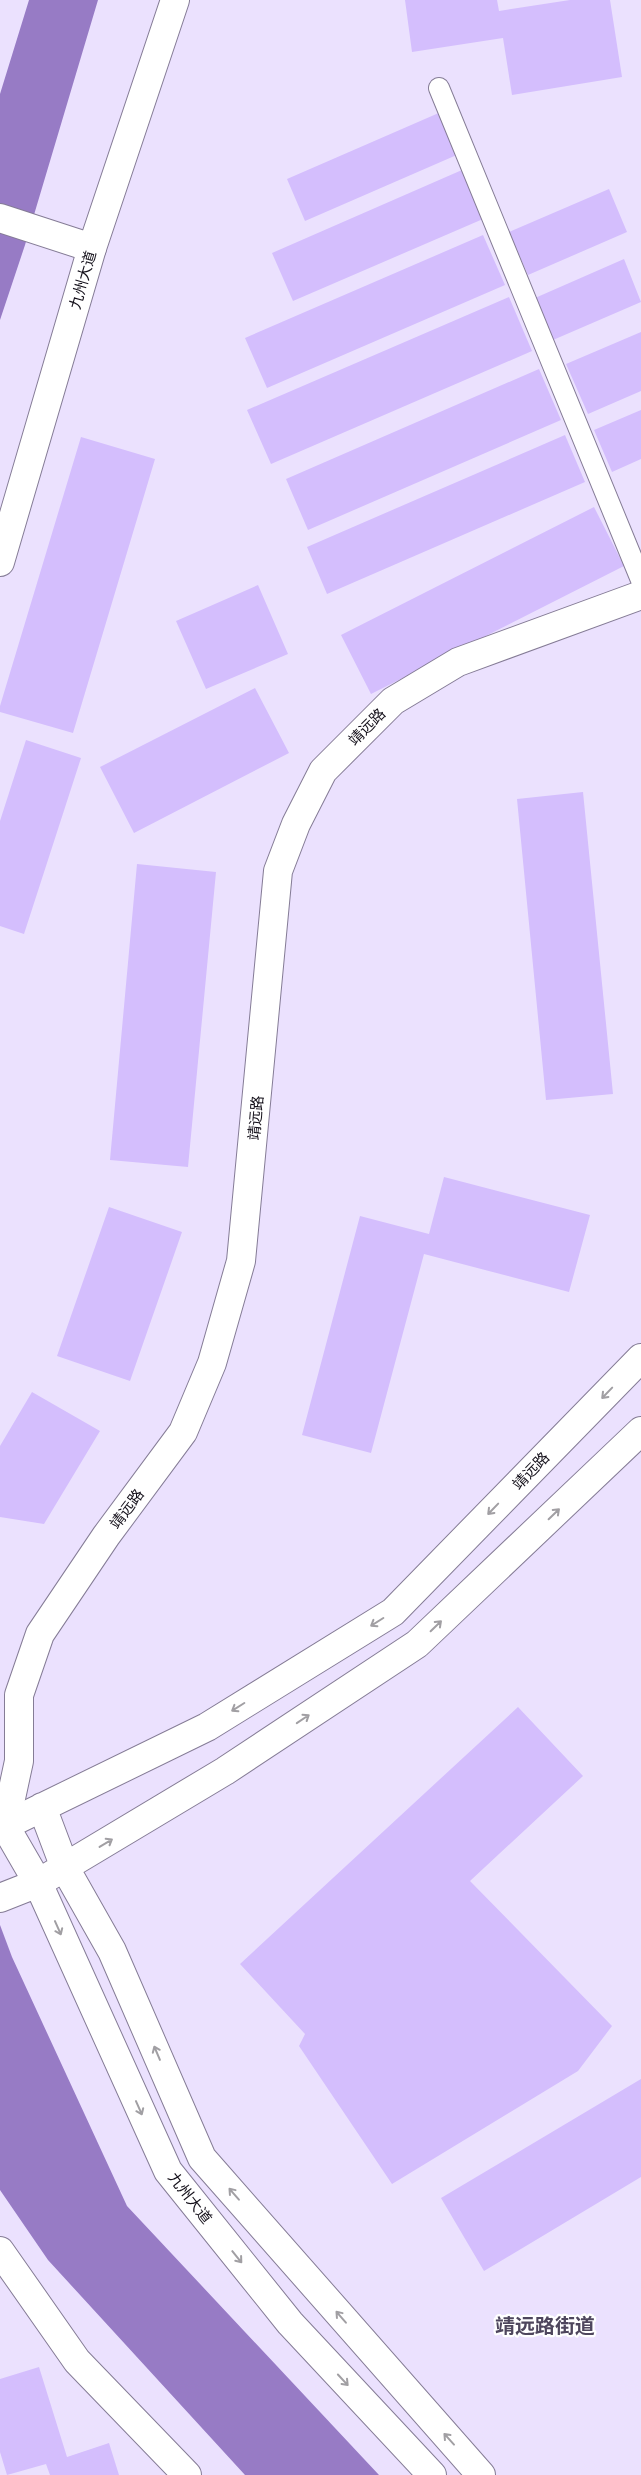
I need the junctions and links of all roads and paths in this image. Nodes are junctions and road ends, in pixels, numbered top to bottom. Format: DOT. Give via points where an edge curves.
graph roads {
  1 [pos="175,0"];
  2 [pos="438,88"];
  3 [pos="0,218"];
  4 [pos="92,248"];
  5 [pos="0,562"];
  6 [pos="641,580"];
  7 [pos="641,596"];
  8 [pos="641,1358"];
  9 [pos="641,1431"];
  10 [pos="42,1807"];
  11 [pos="2,1823"];
  12 [pos="65,1868"];
  13 [pos="38,1884"];
  14 [pos="4,1896"];
  15 [pos="0,2251"];
  16 [pos="187,2475"];
  17 [pos="432,2475"];
  18 [pos="481,2475"];
  1 -- 4 [label="main road, 九州大道"];
  2 -- 6 [label="lane"];
  3 -- 4 [label="main road"];
  4 -- 5 [label="main road, 九州大道"];
  7 -- 11 [label="main road, 靖远路" via="458,662 393,701 323,771 296,824 278,871 241,1261 212,1363 184,1432 106,1536 40,1634 19,1695 19,1761"];
  8 -- 10 [label="main road, 靖远路, one-way" via="393,1612 207,1727"];
  12 -- 9 [label="main road, one-way" via="225,1771 417,1644"];
  10 -- 11 [label="main road, 靖远路"];
  10 -- 12 [label="main road"];
  11 -- 13 [label="main road, 九州大道"];
  12 -- 13 [label="main road"];
  18 -- 12 [label="main road, one-way" via="202,2158 112,1951"];
  13 -- 14 [label="main road"];
  13 -- 17 [label="main road, 九州大道, one-way" via="168,2171 290,2323"];
  15 -- 16 [label="main road" via="77,2361"];
}
